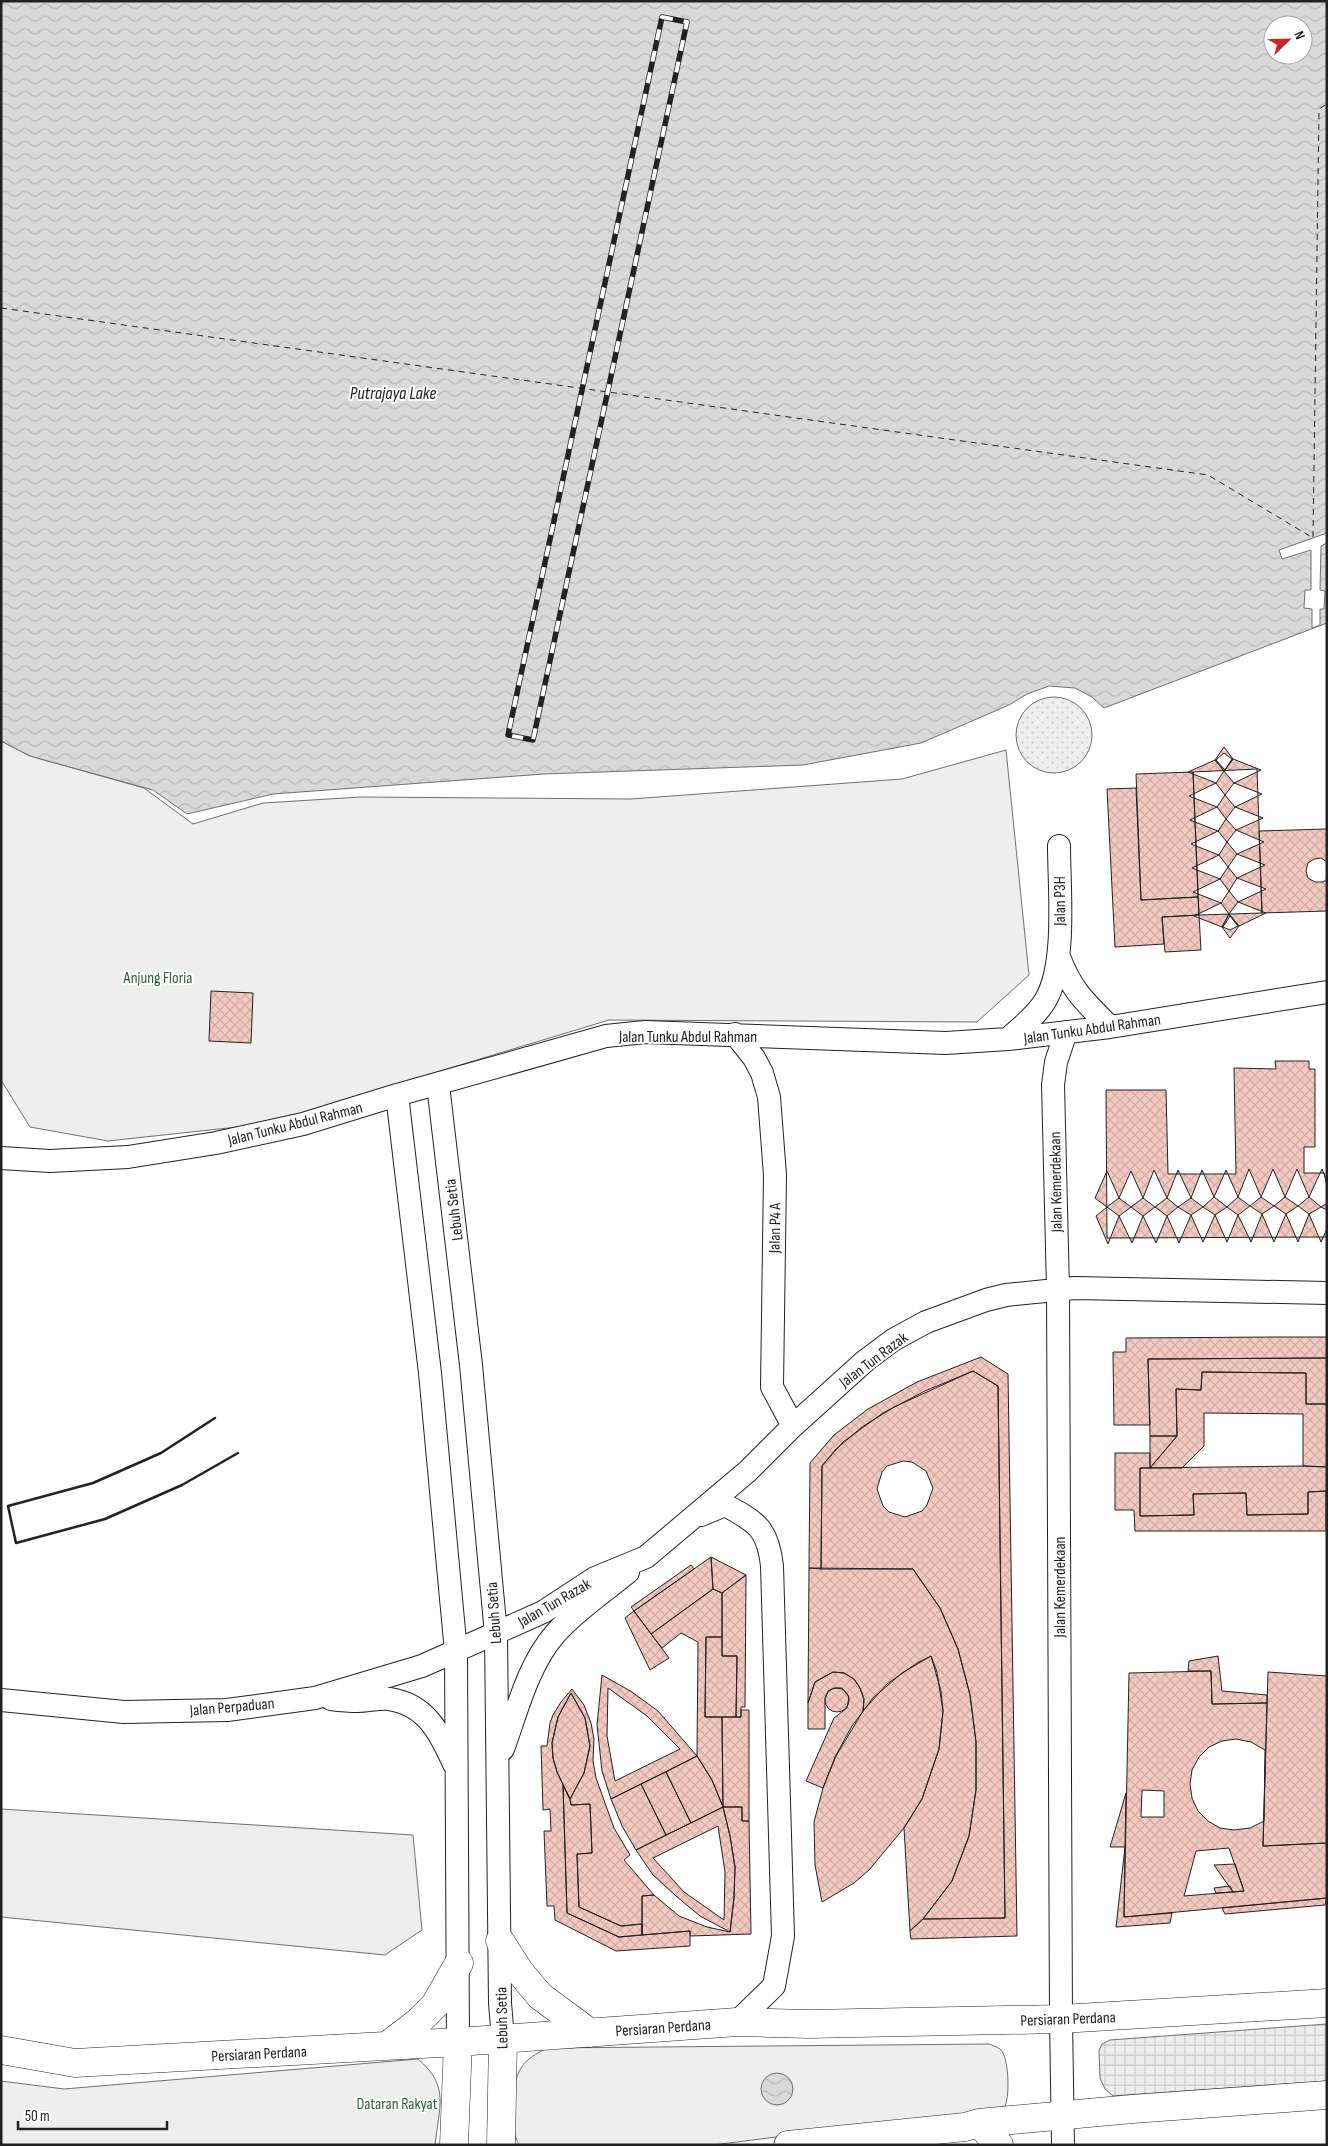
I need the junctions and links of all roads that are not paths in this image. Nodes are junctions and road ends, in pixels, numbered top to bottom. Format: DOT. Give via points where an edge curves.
graph roads {
  1 [pos="1059,846"];
  2 [pos="1059,957"];
  3 [pos="1327,992"];
  4 [pos="1110,1027"];
  5 [pos="1066,1032"];
  6 [pos="735,1034"];
  7 [pos="1008,1039"];
  8 [pos="438,1085"];
  9 [pos="397,1095"];
  10 [pos="1,1158"];
  11 [pos="1058,1289"];
  12 [pos="1327,1293"];
  13 [pos="793,1426"];
  14 [pos="693,1518"];
  15 [pos="646,1557"];
  16 [pos="496,1634"];
  17 [pos="456,1652"];
  18 [pos="315,1698"];
  19 [pos="1,1700"];
  20 [pos="499,1760"];
  21 [pos="458,1771"];
  22 [pos="500,1941"];
  23 [pos="459,1963"];
  24 [pos="1327,2004"];
  25 [pos="1060,2020"];
  26 [pos="737,2022"];
  27 [pos="590,2032"];
  28 [pos="503,2039"];
  29 [pos="458,2042"];
  30 [pos="388,2045"];
  31 [pos="1,2050"];
  32 [pos="1327,2095"];
  33 [pos="1064,2115"];
  34 [pos="979,2123"];
  35 [pos="454,2145"];
  36 [pos="501,2145"];
  37 [pos="788,2145"];
  38 [pos="999,2145"];
  39 [pos="1063,2145"];
  1 -- 2 [label="street, Jalan P3H"];
  2 -- 4 [label="street, Jalan P3H" via="1080,997"];
  2 -- 7 [label="street, Jalan P3H" via="1046,999"];
  3 -- 4 [label="street, Jalan Tunku Abdul Rahman"];
  4 -- 5 [label="street, Jalan Tunku Abdul Rahman"];
  5 -- 7 [label="street, Jalan Tunku Abdul Rahman"];
  5 -- 11 [label="street, Jalan Kemerdekaan" via="1056,1062 1053,1085"];
  6 -- 7 [label="street, Jalan Tunku Abdul Rahman" via="946,1043"];
  6 -- 8 [label="street, Jalan Tunku Abdul Rahman" via="646,1032 606,1036"];
  6 -- 13 [label="street, Jalan P4 A" via="754,1058 769,1097 775,1175 772,1387"];
  8 -- 9 [label="street, Jalan Tunku Abdul Rahman"];
  8 -- 16 [label="street, Lebuh Setia" via="471,1365"];
  9 -- 10 [label="street, Jalan Tunku Abdul Rahman" via="304,1124 216,1144 128,1157 50,1161"];
  9 -- 17 [label="street" via="430,1374"];
  11 -- 12 [label="street, Jalan Tun Razak"];
  11 -- 13 [label="street, Jalan Tun Razak" via="993,1299 926,1322 893,1340 865,1361"];
  11 -- 25 [label="street, Jalan Kemerdekaan"];
  13 -- 14 [label="street, Jalan Tun Razak" via="748,1471"];
  14 -- 15 [label="street, Jalan Tun Razak"];
  14 -- 26 [label="street" via="725,1505 742,1514 758,1526 770,1545 772,1566 783,1936 774,1986"];
  15 -- 16 [label="street, Jalan Tun Razak" via="595,1578 543,1612"];
  15 -- 20 [label="street" via="572,1617 544,1648"];
  16 -- 17 [label="street, Jalan Tun Razak"];
  16 -- 20 [label="street, Lebuh Setia"];
  17 -- 18 [label="street, Jalan Perpaduan" via="422,1666"];
  17 -- 21 [label="street"];
  18 -- 19 [label="street, Jalan Perpaduan" via="227,1710 124,1712"];
  18 -- 21 [label="street" via="389,1699 415,1707 430,1719 441,1735"];
  20 -- 22 [label="street, Lebuh Setia"];
  21 -- 23 [label="street"];
  22 -- 27 [label="main road" via="540,1996"];
  22 -- 28 [label="street, Lebuh Setia"];
  23 -- 29 [label="street"];
  23 -- 30 [label="main road" via="435,2005"];
  24 -- 25 [label="main road, Persiaran Perdana"];
  25 -- 26 [label="main road, Persiaran Perdana"];
  25 -- 33 [label="street, Jalan Kemerdekaan"];
  26 -- 27 [label="main road, Persiaran Perdana"];
  27 -- 28 [label="main road, Persiaran Perdana"];
  28 -- 29 [label="main road, Persiaran Perdana"];
  28 -- 36 [label="main road, Lebuh Setia"];
  29 -- 30 [label="main road, Persiaran Perdana"];
  29 -- 35 [label="main road"];
  30 -- 31 [label="main road, Persiaran Perdana" via="75,2063"];
  32 -- 33 [label="main road"];
  33 -- 34 [label="main road"];
  33 -- 39 [label="street, Jalan Kemerdekaan"];
  34 -- 37 [label="main road"];
  34 -- 38 [label="main road"];
}
